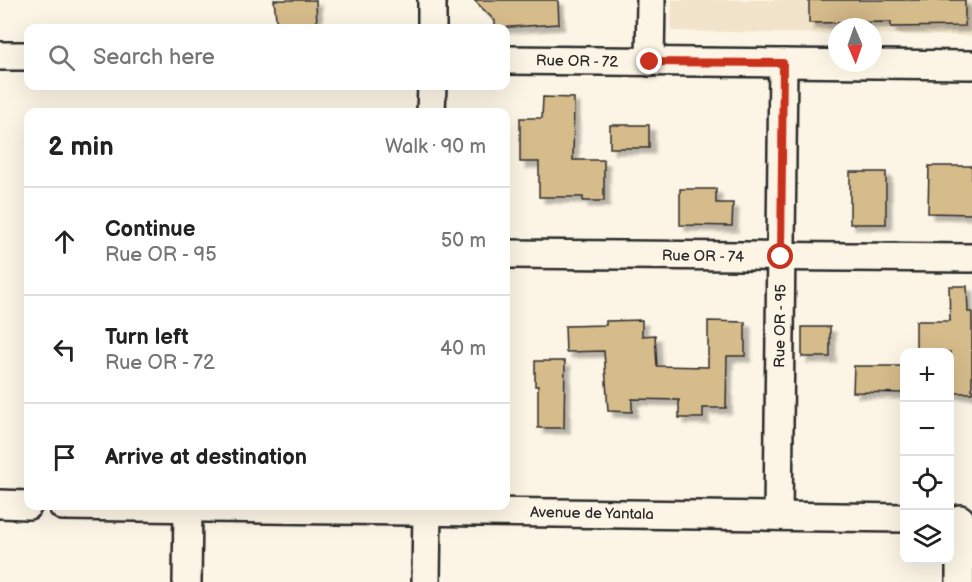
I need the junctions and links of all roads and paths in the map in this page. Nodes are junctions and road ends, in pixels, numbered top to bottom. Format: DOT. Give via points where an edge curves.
graph roads {
  1 [pos="432,0"];
  2 [pos="651,0"];
  3 [pos="432,24"];
  4 [pos="0,56"];
  5 [pos="24,56"];
  6 [pos="510,60"];
  7 [pos="650,62"];
  8 [pos="783,63"];
  9 [pos="972,65"];
  10 [pos="432,90"];
  11 [pos="431,108"];
  12 [pos="510,254"];
  13 [pos="781,257"];
  14 [pos="972,258"];
  15 [pos="0,504"];
  16 [pos="24,505"];
  17 [pos="188,510"];
  18 [pos="427,510"];
  19 [pos="510,510"];
  20 [pos="778,516"];
  21 [pos="900,518"];
  22 [pos="961,519"];
  23 [pos="187,582"];
  24 [pos="426,582"];
  25 [pos="960,582"];
  1 -- 3 [label="street"];
  2 -- 7 [label="street"];
  4 -- 5 [label="street"];
  6 -- 7 [label="street, Rue OR - 72"];
  7 -- 8 [label="street, Rue OR - 72"];
  8 -- 9 [label="street, Rue OR - 72"];
  8 -- 13 [label="street, Rue OR - 95"];
  10 -- 11 [label="street"];
  12 -- 13 [label="street, Rue OR - 74"];
  13 -- 14 [label="street, Rue OR - 74"];
  13 -- 20 [label="street, Rue OR - 95"];
  15 -- 16 [label="street"];
  17 -- 23 [label="street"];
  18 -- 24 [label="street"];
  19 -- 20 [label="street, Avenue de Yantala"];
  20 -- 21 [label="street, Avenue de Yantala"];
  22 -- 25 [label="street"];
}
